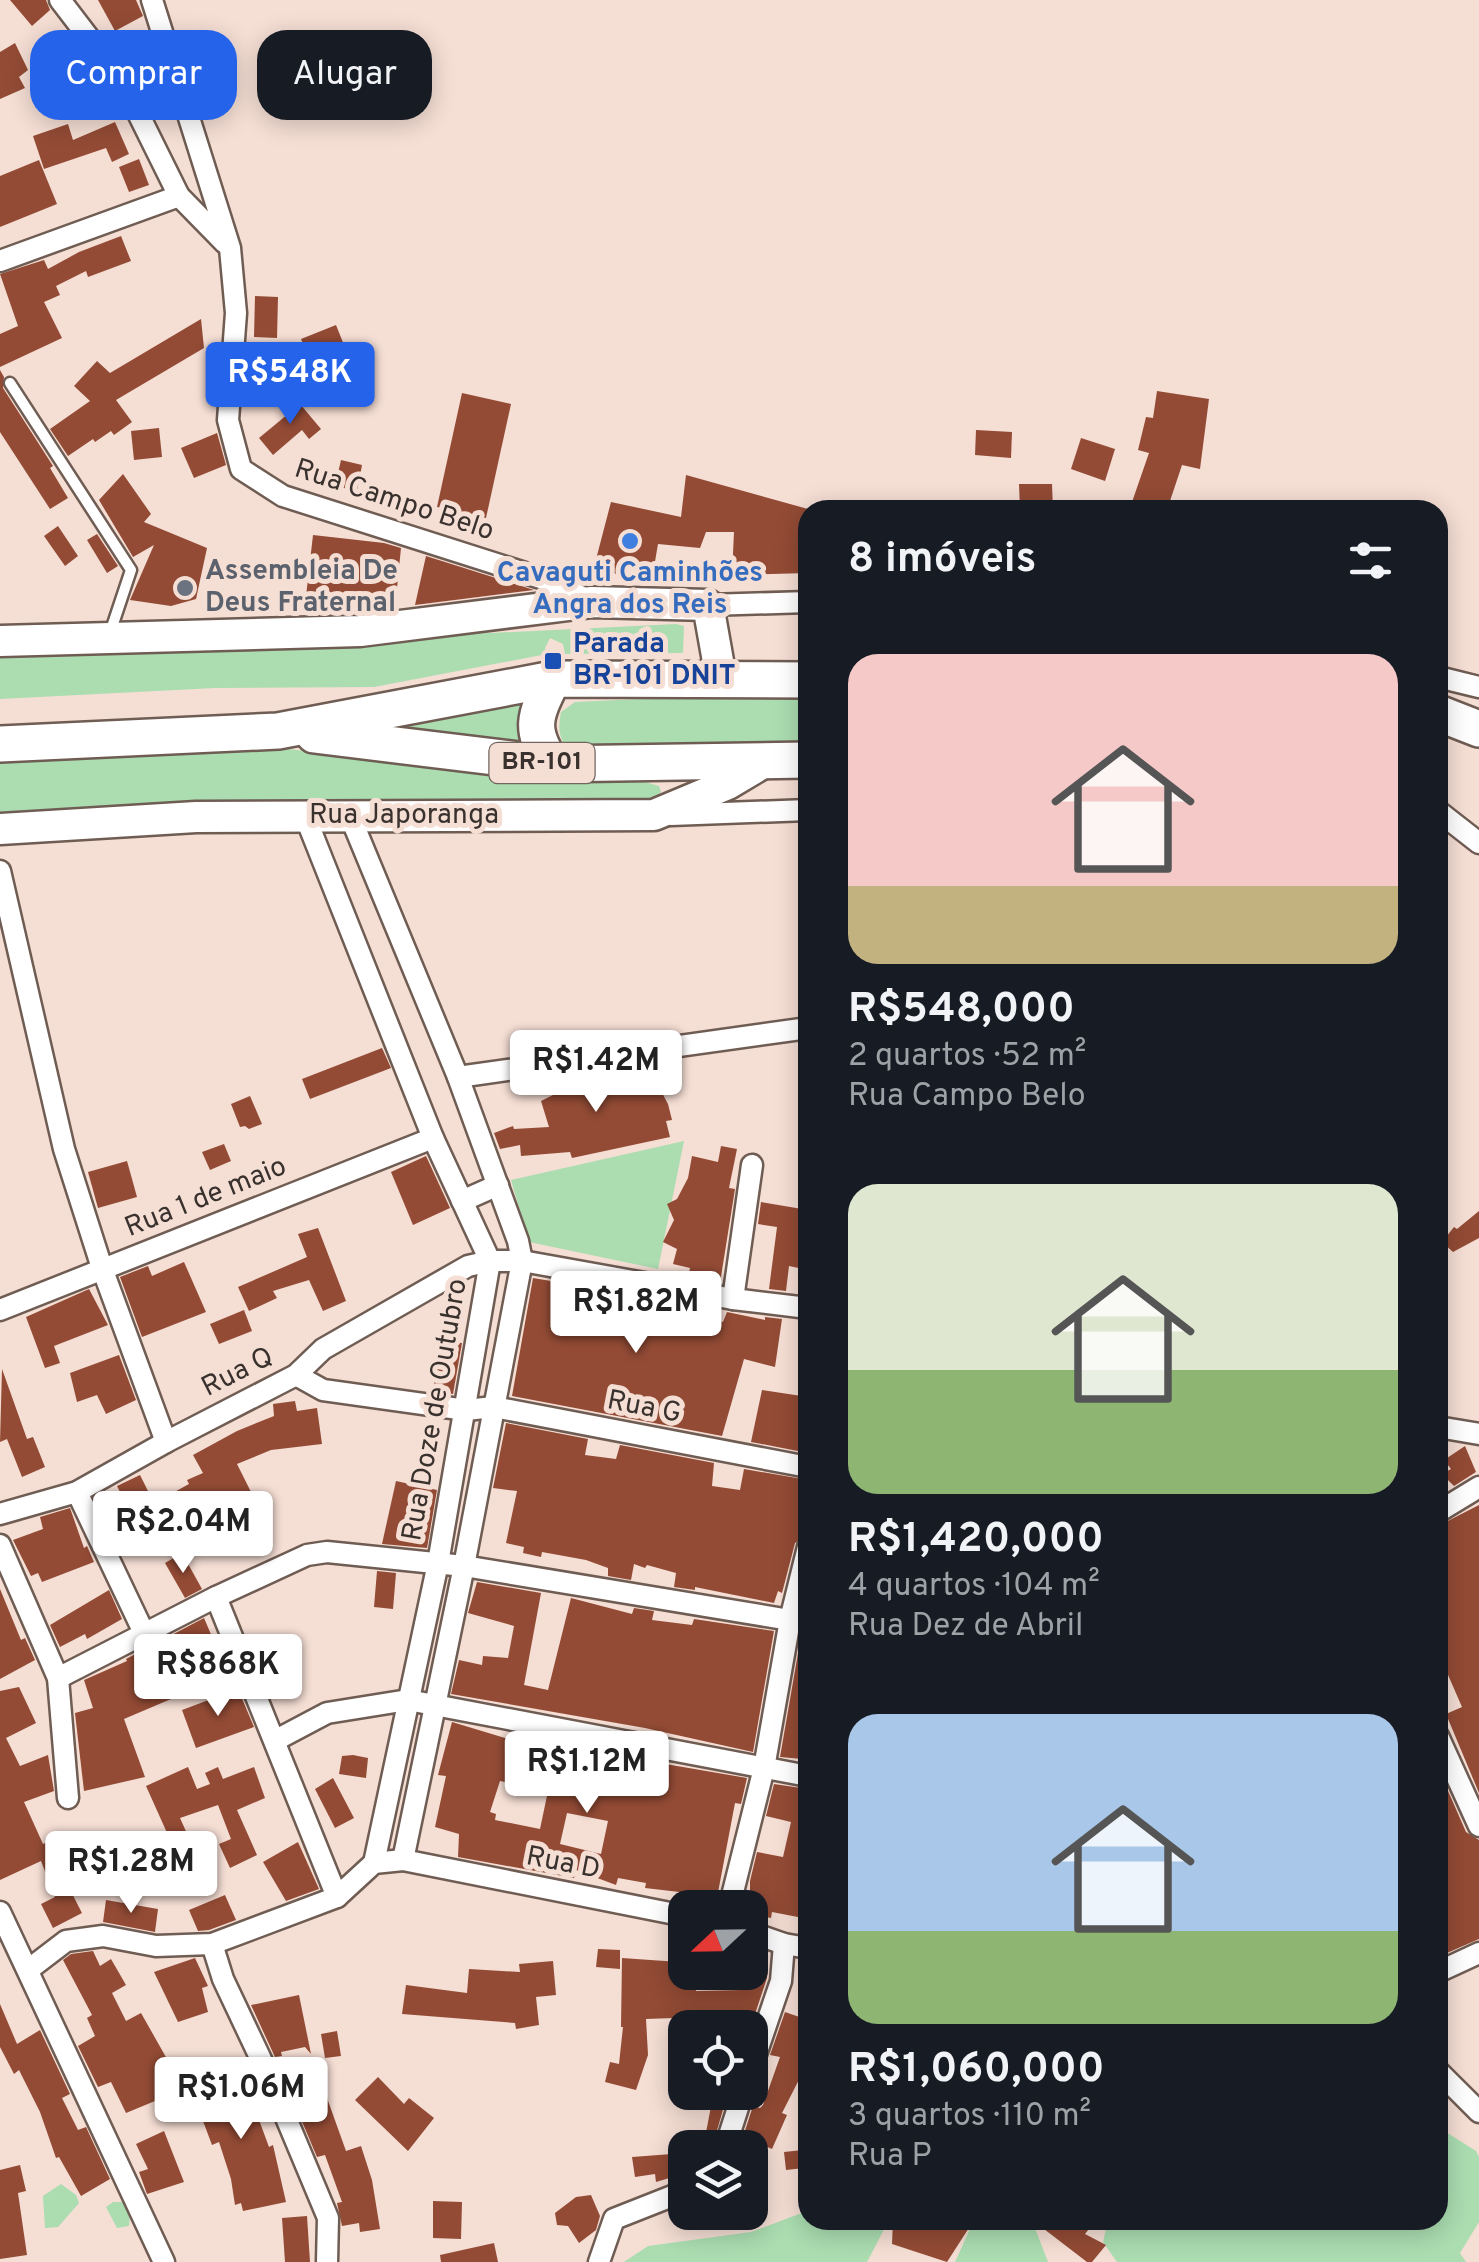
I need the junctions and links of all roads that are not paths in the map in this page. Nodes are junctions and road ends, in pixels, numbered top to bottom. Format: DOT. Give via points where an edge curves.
graph roads {
  1 [pos="60,0"];
  2 [pos="152,0"];
  3 [pos="179,196"];
  4 [pos="230,248"];
  5 [pos="0,261"];
  6 [pos="10,383"];
  7 [pos="592,602"];
  8 [pos="798,602"];
  9 [pos="708,605"];
  10 [pos="108,638"];
  11 [pos="0,641"];
  12 [pos="721,678"];
  13 [pos="553,679"];
  14 [pos="1448,679"];
  15 [pos="798,680"];
  16 [pos="1479,687"];
  17 [pos="1448,717"];
  18 [pos="1479,729"];
  19 [pos="278,731"];
  20 [pos="0,744"];
  21 [pos="768,760"];
  22 [pos="798,760"];
  23 [pos="552,764"];
  24 [pos="798,810"];
  25 [pos="304,816"];
  26 [pos="350,816"];
  27 [pos="654,816"];
  28 [pos="1448,820"];
  29 [pos="0,829"];
  30 [pos="1479,843"];
  31 [pos="0,871"];
  32 [pos="798,1029"];
  33 [pos="458,1077"];
  34 [pos="433,1138"];
  35 [pos="752,1165"];
  36 [pos="498,1186"];
  37 [pos="462,1200"];
  38 [pos="490,1260"];
  39 [pos="522,1261"];
  40 [pos="102,1268"];
  41 [pos="733,1298"];
  42 [pos="798,1307"];
  43 [pos="0,1310"];
  44 [pos="296,1375"];
  45 [pos="494,1407"];
  46 [pos="466,1410"];
  47 [pos="1448,1428"];
  48 [pos="1479,1434"];
  49 [pos="166,1442"];
  50 [pos="798,1465"];
  51 [pos="1479,1487"];
  52 [pos="77,1492"];
  53 [pos="1448,1506"];
  54 [pos="0,1514"];
  55 [pos="0,1545"];
  56 [pos="438,1563"];
  57 [pos="464,1566"];
  58 [pos="216,1597"];
  59 [pos="798,1621"];
  60 [pos="145,1634"];
  61 [pos="58,1678"];
  62 [pos="408,1700"];
  63 [pos="436,1706"];
  64 [pos="276,1740"];
  65 [pos="1448,1758"];
  66 [pos="764,1768"];
  67 [pos="798,1774"];
  68 [pos="68,1798"];
  69 [pos="1479,1826"];
  70 [pos="403,1860"];
  71 [pos="374,1863"];
  72 [pos="734,1890"];
  73 [pos="336,1897"];
  74 [pos="0,1912"];
  75 [pos="668,1913"];
  76 [pos="768,1938"];
  77 [pos="212,1944"];
  78 [pos="784,1944"];
  79 [pos="798,1946"];
  80 [pos="1479,1953"];
  81 [pos="1448,1967"];
  82 [pos="28,1970"];
  83 [pos="768,2019"];
  84 [pos="1448,2081"];
  85 [pos="1479,2112"];
  86 [pos="668,2197"];
  87 [pos="164,2262"];
  88 [pos="327,2262"];
  89 [pos="599,2262"];
  1 -- 3 [label="street" via="122,80"];
  2 -- 4 [label="street, Rua Campo Belo"];
  3 -- 4 [label="street"];
  3 -- 5 [label="street"];
  4 -- 7 [label="street, Rua Campo Belo" via="236,313 228,420 241,469 283,496 550,581"];
  6 -- 10 [label="lane" via="131,570"];
  7 -- 9 [label="main road"];
  7 -- 10 [label="main road" via="360,631"];
  8 -- 9 [label="street"];
  9 -- 12 [label="main road"];
  10 -- 11 [label="main road"];
  12 -- 13 [label="highway, BR-101"];
  12 -- 15 [label="highway, BR-101"];
  13 -- 19 [label="highway, BR-101"];
  13 -- 23 [label="highway" via="538,710 537,742"];
  14 -- 16 [label="street"];
  17 -- 18 [label="highway"];
  19 -- 20 [label="highway, BR-101"];
  19 -- 23 [label="highway, BR-101"];
  21 -- 22 [label="highway, BR-101"];
  21 -- 23 [label="highway, BR-101"];
  21 -- 27 [label="main road"];
  24 -- 27 [label="street, Rua Japoranga"];
  25 -- 26 [label="main road, Rua Japoranga"];
  25 -- 29 [label="main road, Rua Japoranga"];
  25 -- 34 [label="street, Rua Doze de Outubro"];
  26 -- 27 [label="main road, Rua Japoranga"];
  26 -- 33 [label="street, Rua Doze de Outubro"];
  28 -- 30 [label="street"];
  31 -- 40 [label="street" via="64,1148"];
  32 -- 33 [label="street"];
  33 -- 36 [label="street, Rua Doze de Outubro"];
  34 -- 37 [label="street, Rua Doze de Outubro"];
  34 -- 40 [label="street, Rua 1 de maio"];
  35 -- 41 [label="street"];
  36 -- 37 [label="street"];
  36 -- 39 [label="street, Rua Doze de Outubro"];
  37 -- 38 [label="street, Rua Doze de Outubro"];
  38 -- 39 [label="street"];
  38 -- 44 [label="street, Rua Q" via="468,1266 323,1349"];
  38 -- 46 [label="street, Rua Doze de Outubro"];
  39 -- 41 [label="street"];
  39 -- 45 [label="street, Rua Doze de Outubro"];
  40 -- 43 [label="street, Rua 1 de maio"];
  40 -- 49 [label="street"];
  41 -- 42 [label="street"];
  44 -- 46 [label="street, Rua G" via="324,1390"];
  44 -- 49 [label="street, Rua Q"];
  45 -- 46 [label="street, Rua G"];
  45 -- 50 [label="street, Rua G"];
  45 -- 57 [label="street, Rua Doze de Outubro"];
  46 -- 56 [label="street, Rua Doze de Outubro"];
  47 -- 48 [label="street"];
  49 -- 52 [label="street, Rua Q"];
  51 -- 53 [label="street"];
  52 -- 54 [label="street, Rua Q"];
  52 -- 60 [label="street"];
  55 -- 61 [label="street"];
  56 -- 57 [label="street"];
  56 -- 58 [label="street" via="307,1555"];
  56 -- 62 [label="street, Rua Doze de Outubro"];
  57 -- 59 [label="street"];
  57 -- 63 [label="street, Rua Doze de Outubro"];
  58 -- 60 [label="street"];
  58 -- 64 [label="street"];
  59 -- 66 [label="street"];
  60 -- 61 [label="street"];
  61 -- 68 [label="street"];
  62 -- 63 [label="street"];
  62 -- 64 [label="street" via="327,1714"];
  62 -- 71 [label="street, Rua Doze de Outubro"];
  63 -- 66 [label="street"];
  63 -- 70 [label="street, Rua Doze de Outubro"];
  64 -- 73 [label="street"];
  65 -- 69 [label="street"];
  66 -- 67 [label="street"];
  66 -- 72 [label="street"];
  70 -- 71 [label="street, Rua D"];
  70 -- 75 [label="street, Rua D"];
  71 -- 73 [label="street"];
  73 -- 77 [label="street"];
  74 -- 82 [label="street"];
  76 -- 78 [label="street"];
  77 -- 82 [label="street" via="156,1946 103,1936 66,1941"];
  77 -- 88 [label="street" via="328,2218"];
  78 -- 79 [label="street"];
  78 -- 83 [label="street"];
  80 -- 81 [label="street"];
  82 -- 87 [label="street"];
  84 -- 85 [label="street"];
  86 -- 89 [label="street" via="614,2218"];
}
